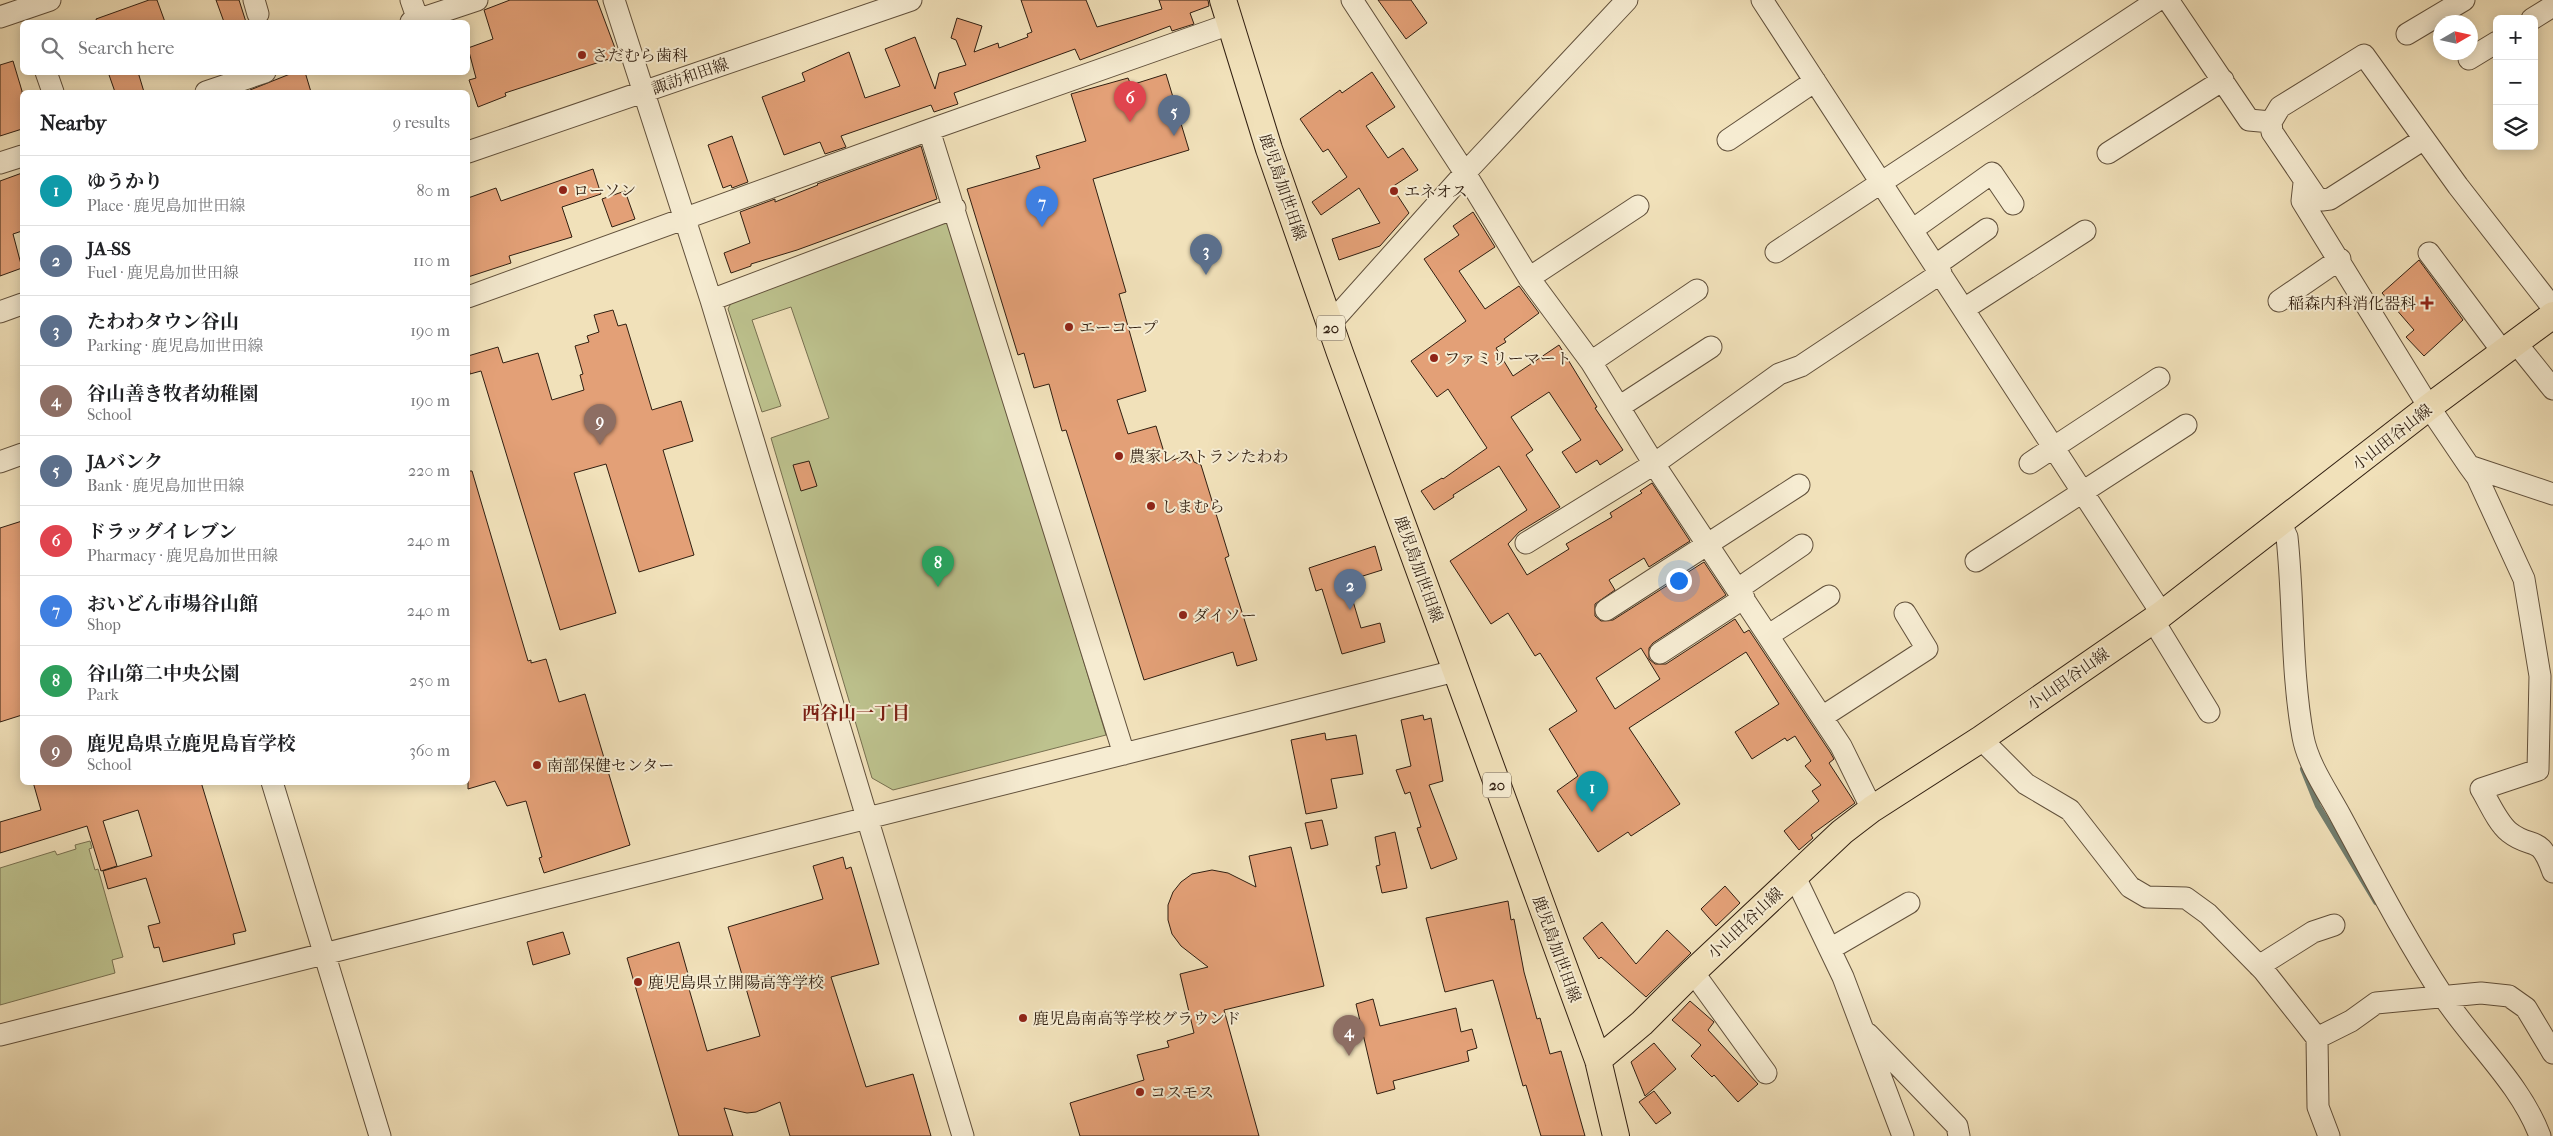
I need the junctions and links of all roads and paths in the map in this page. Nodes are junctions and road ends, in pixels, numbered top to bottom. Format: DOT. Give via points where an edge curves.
graph roads {
  1 [pos="50,0"];
  2 [pos="411,0"];
  3 [pos="477,0"];
  4 [pos="614,0"];
  5 [pos="912,0"];
  6 [pos="1352,0"];
  7 [pos="1627,0"];
  8 [pos="1762,0"];
  9 [pos="2158,0"];
  10 [pos="2168,0"];
  11 [pos="2464,0"];
  12 [pos="2553,6"];
  13 [pos="24,10"];
  14 [pos="1226,12"];
  15 [pos="2538,15"];
  16 [pos="0,17"];
  17 [pos="414,20"];
  18 [pos="417,20"];
  19 [pos="2407,34"];
  20 [pos="2493,45"];
  21 [pos="2478,54"];
  22 [pos="47,75"];
  23 [pos="256,75"];
  24 [pos="2223,80"];
  25 [pos="1815,81"];
  26 [pos="52,90"];
  27 [pos="212,90"];
  28 [pos="644,92"];
  29 [pos="2271,122"];
  30 [pos="929,130"];
  31 [pos="2424,139"];
  32 [pos="1728,140"];
  33 [pos="470,151"];
  34 [pos="2108,154"];
  35 [pos="20,157"];
  36 [pos="0,163"];
  37 [pos="1465,173"];
  38 [pos="1879,178"];
  39 [pos="2304,178"];
  40 [pos="2013,204"];
  41 [pos="1638,206"];
  42 [pos="955,208"];
  43 [pos="685,218"];
  44 [pos="1987,229"];
  45 [pos="1912,230"];
  46 [pos="2085,230"];
  47 [pos="1772,248"];
  48 [pos="2429,253"];
  49 [pos="2340,259"];
  50 [pos="1938,269"];
  51 [pos="1530,278"];
  52 [pos="1696,290"];
  53 [pos="470,296"];
  54 [pos="711,300"];
  55 [pos="2279,300"];
  56 [pos="20,305"];
  57 [pos="2553,308"];
  58 [pos="1964,309"];
  59 [pos="0,312"];
  60 [pos="2553,315"];
  61 [pos="1330,324"];
  62 [pos="1711,347"];
  63 [pos="2510,347"];
  64 [pos="1591,362"];
  65 [pos="2159,378"];
  66 [pos="2553,389"];
  67 [pos="1619,407"];
  68 [pos="2430,407"];
  69 [pos="2186,425"];
  70 [pos="2054,447"];
  71 [pos="20,455"];
  72 [pos="0,462"];
  73 [pos="2030,463"];
  74 [pos="1654,464"];
  75 [pos="2469,466"];
  76 [pos="1799,485"];
  77 [pos="2083,492"];
  78 [pos="2553,494"];
  79 [pos="2281,524"];
  80 [pos="1526,543"];
  81 [pos="1708,544"];
  82 [pos="1802,545"];
  83 [pos="1976,561"];
  84 [pos="1741,593"];
  85 [pos="1829,596"];
  86 [pos="1606,610"];
  87 [pos="1906,613"];
  88 [pos="2158,617"];
  89 [pos="1769,636"];
  90 [pos="1660,653"];
  91 [pos="1455,671"];
  92 [pos="2209,712"];
  93 [pos="1822,717"];
  94 [pos="1981,739"];
  95 [pos="1124,754"];
  96 [pos="273,785"];
  97 [pos="1872,809"];
  98 [pos="868,818"];
  99 [pos="2553,872"];
  100 [pos="1795,876"];
  101 [pos="1909,903"];
  102 [pos="2334,925"];
  103 [pos="1830,949"];
  104 [pos="324,954"];
  105 [pos="2259,966"];
  106 [pos="1693,972"];
  107 [pos="2444,996"];
  108 [pos="1863,1029"];
  109 [pos="0,1035"];
  110 [pos="2317,1038"];
  111 [pos="2553,1053"];
  112 [pos="1598,1060"];
  113 [pos="1766,1073"];
  114 [pos="380,1136"];
  115 [pos="963,1136"];
  116 [pos="1616,1136"];
  117 [pos="1903,1136"];
  118 [pos="1959,1136"];
  119 [pos="2329,1136"];
  120 [pos="2540,1136"];
  1 -- 13 [label="street"];
  2 -- 17 [label="street"];
  3 -- 18 [label="street"];
  4 -- 28 [label="street"];
  5 -- 28 [label="street, 諏訪和田線"];
  6 -- 37 [label="street"];
  7 -- 37 [label="street"];
  8 -- 25 [label="street"];
  9 -- 38 [label="street"];
  10 -- 24 [label="street"];
  11 -- 19 [label="street"];
  12 -- 15 [label="street"];
  13 -- 16 [label="street"];
  14 -- 30 [label="street"];
  14 -- 61 [label="main road, 鹿児島加世田線 / 20" via="1274,164"];
  20 -- 21 [label="street"];
  22 -- 26 [label="street"];
  23 -- 27 [label="street"];
  24 -- 29 [label="street" via="2250,120"];
  24 -- 34 [label="street"];
  25 -- 32 [label="street"];
  25 -- 38 [label="street"];
  28 -- 33 [label="street, 諏訪和田線"];
  28 -- 43 [label="street"];
  29 -- 31 [label="street" via="2280,107 2364,55"];
  29 -- 39 [label="street" via="2272,132"];
  30 -- 42 [label="street"];
  30 -- 43 [label="street"];
  31 -- 39 [label="street" via="2330,199 2316,197"];
  31 -- 57 [label="street"];
  35 -- 36 [label="street"];
  37 -- 51 [label="street"];
  37 -- 61 [label="street"];
  38 -- 45 [label="street"];
  38 -- 47 [label="street"];
  39 -- 49 [label="street" via="2302,201"];
  40 -- 45 [label="street" via="1992,173"];
  41 -- 51 [label="street"];
  42 -- 54 [label="street"];
  42 -- 95 [label="street"];
  43 -- 53 [label="street"];
  43 -- 54 [label="street"];
  44 -- 50 [label="street"];
  45 -- 50 [label="street"];
  46 -- 58 [label="street"];
  48 -- 63 [label="street"];
  49 -- 55 [label="street"];
  49 -- 68 [label="street"];
  50 -- 58 [label="street"];
  50 -- 74 [label="street" via="1801,366 1779,374"];
  51 -- 64 [label="street"];
  52 -- 64 [label="street"];
  54 -- 98 [label="street"];
  56 -- 59 [label="street"];
  58 -- 70 [label="street"];
  60 -- 63 [label="main road, 小山田谷山線"];
  61 -- 91 [label="main road, 鹿児島加世田線 / 20"];
  62 -- 67 [label="street"];
  63 -- 66 [label="street"];
  63 -- 68 [label="main road, 小山田谷山線"];
  64 -- 67 [label="street"];
  65 -- 70 [label="street"];
  67 -- 74 [label="street"];
  68 -- 75 [label="street"];
  68 -- 79 [label="main road, 小山田谷山線"];
  69 -- 77 [label="street"];
  70 -- 73 [label="street"];
  70 -- 77 [label="street"];
  71 -- 72 [label="street"];
  74 -- 80 [label="street"];
  74 -- 81 [label="street"];
  75 -- 78 [label="street"];
  75 -- 99 [label="street" via="2524,579 2540,676 2538,770 2482,789 2510,832 2536,843 2546,853"];
  76 -- 81 [label="street"];
  77 -- 83 [label="street"];
  77 -- 88 [label="street"];
  79 -- 88 [label="main road, 小山田谷山線"];
  79 -- 107 [label="street" via="2288,537 2294,665 2303,739 2312,763 2373,876"];
  81 -- 84 [label="street"];
  81 -- 86 [label="street"];
  82 -- 84 [label="street"];
  84 -- 89 [label="street"];
  84 -- 90 [label="street"];
  85 -- 89 [label="street"];
  87 -- 93 [label="street" via="1927,649"];
  88 -- 92 [label="street"];
  88 -- 94 [label="main road, 小山田谷山線"];
  89 -- 93 [label="street"];
  91 -- 95 [label="street"];
  91 -- 112 [label="main road, 鹿児島加世田線 / 20"];
  93 -- 97 [label="street" via="1841,746"];
  94 -- 97 [label="main road, 小山田谷山線"];
  94 -- 105 [label="street" via="2026,784 2070,810 2130,887 2147,897 2186,898 2208,914"];
  95 -- 98 [label="street"];
  96 -- 104 [label="street"];
  97 -- 100 [label="main road, 小山田谷山線"];
  98 -- 104 [label="street"];
  98 -- 115 [label="street"];
  100 -- 103 [label="street"];
  100 -- 106 [label="main road, 小山田谷山線"];
  101 -- 103 [label="street"];
  102 -- 105 [label="street" via="2313,932"];
  103 -- 108 [label="street"];
  104 -- 109 [label="street"];
  104 -- 114 [label="street"];
  105 -- 110 [label="street"];
  106 -- 112 [label="main road, 小山田谷山線" via="1642,1024"];
  106 -- 113 [label="street"];
  107 -- 110 [label="street" via="2376,1003 2351,1021"];
  107 -- 111 [label="street" via="2481,993 2509,996 2526,1008"];
  107 -- 120 [label="street" via="2512,1086 2530,1113"];
  108 -- 117 [label="street"];
  108 -- 118 [label="street" via="1957,1126"];
  110 -- 119 [label="street" via="2318,1107"];
  112 -- 116 [label="main road, 鹿児島加世田線 / 20"];
}
